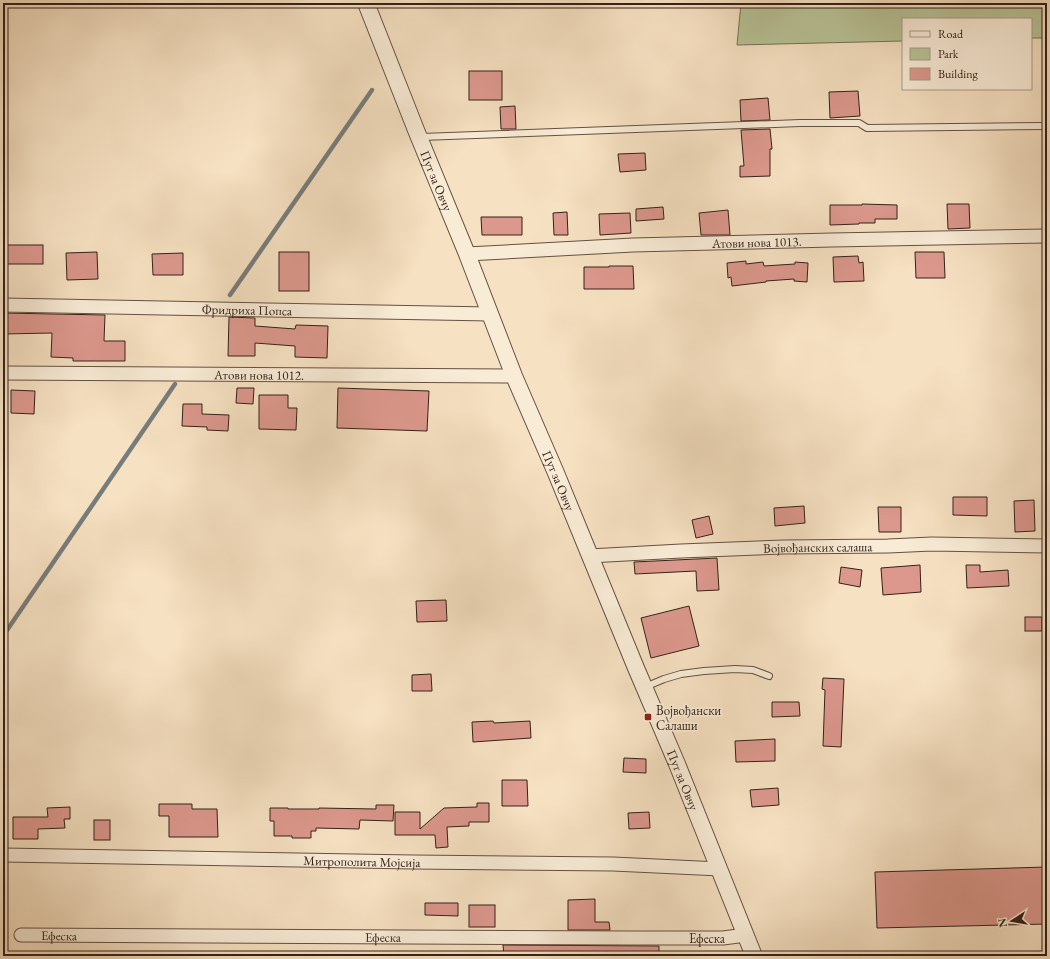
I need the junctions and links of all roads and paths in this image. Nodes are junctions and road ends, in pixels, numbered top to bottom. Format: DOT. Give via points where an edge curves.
graph roads {
  1 [pos="366,3"];
  2 [pos="1047,126"];
  3 [pos="419,137"];
  4 [pos="1047,236"];
  5 [pos="467,254"];
  6 [pos="3,305"];
  7 [pos="490,314"];
  8 [pos="3,372"];
  9 [pos="514,376"];
  10 [pos="1047,546"];
  11 [pos="589,556"];
  12 [pos="769,676"];
  13 [pos="644,687"];
  14 [pos="3,855"];
  15 [pos="720,869"];
  16 [pos="21,935"];
  17 [pos="746,935"];
  18 [pos="754,956"];
  1 -- 3 [label="street, Пут за Овчу"];
  2 -- 3 [label="lane" via="867,128 860,123 800,123"];
  3 -- 5 [label="street, Пут за Овчу"];
  4 -- 5 [label="street, Атови нова 1013." via="634,245"];
  5 -- 7 [label="street, Пут за Овчу"];
  6 -- 7 [label="street, Фридриха Попса"];
  7 -- 9 [label="street, Пут за Овчу"];
  8 -- 9 [label="street, Атови нова 1012."];
  9 -- 11 [label="street, Пут за Овчу"];
  10 -- 11 [label="street, Војвођанских салаша" via="932,544 784,547"];
  11 -- 13 [label="street, Пут за Овчу"];
  12 -- 13 [label="lane" via="753,670 735,669 696,672 664,678"];
  13 -- 15 [label="street, Пут за Овчу"];
  14 -- 15 [label="street, Митрополита Мојсија" via="613,864"];
  15 -- 17 [label="street, Пут за Овчу"];
  16 -- 17 [label="street, Ефеска" via="722,938"];
  17 -- 18 [label="street, Пут за Овчу"];
}
